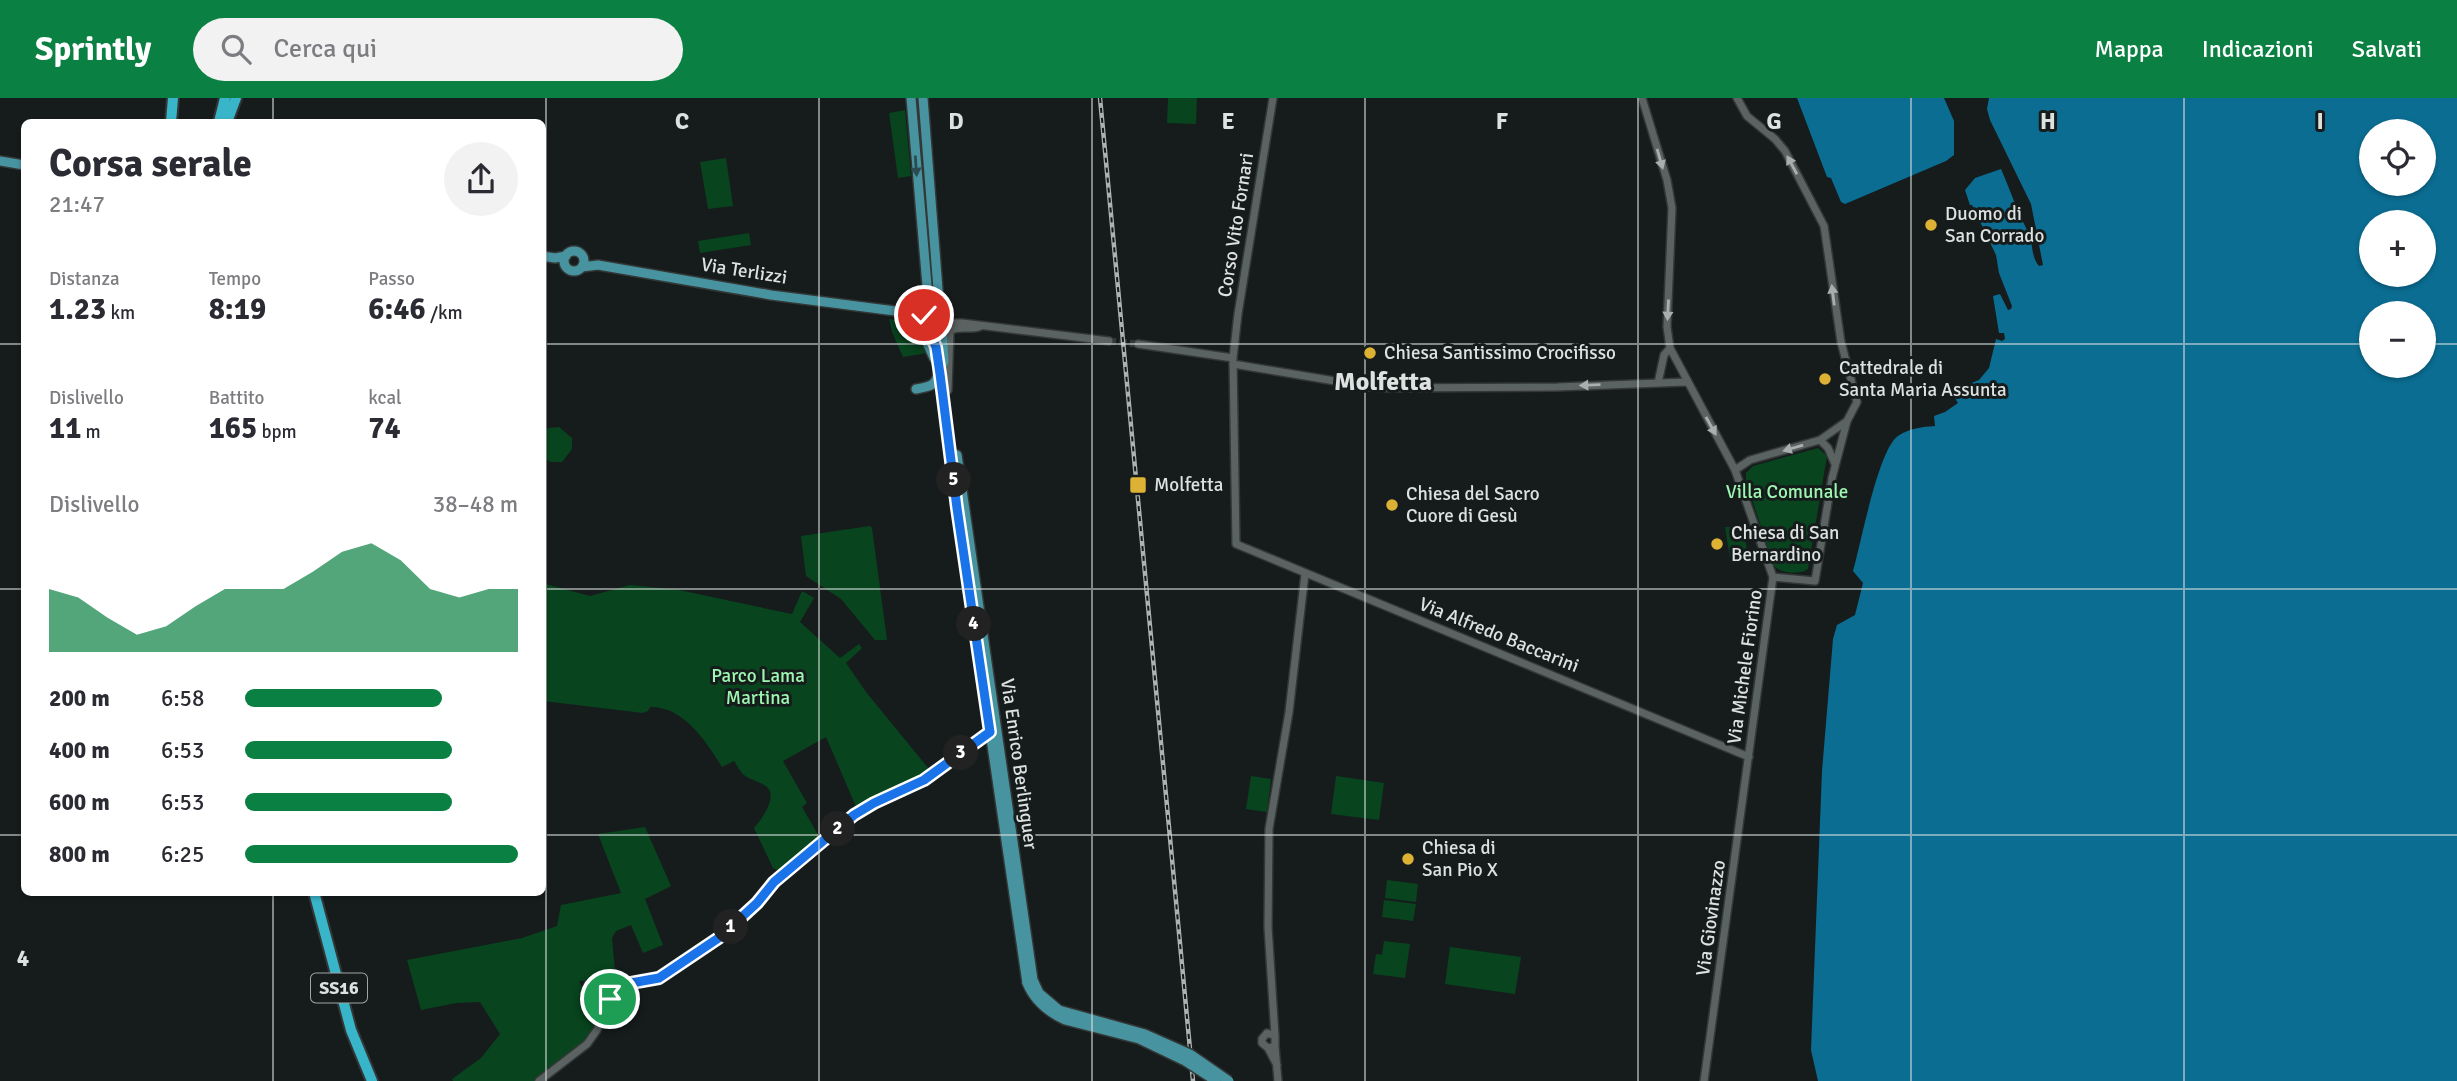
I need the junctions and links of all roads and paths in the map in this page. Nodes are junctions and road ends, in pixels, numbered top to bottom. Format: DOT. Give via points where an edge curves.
graph roads {
  1 [pos="173,98"];
  2 [pos="227,98"];
  3 [pos="236,98"];
  4 [pos="911,98"];
  5 [pos="923,98"];
  6 [pos="1273,98"];
  7 [pos="1642,98"];
  8 [pos="1737,98"];
  9 [pos="171,119"];
  10 [pos="221,119"];
  11 [pos="228,119"];
  12 [pos="0,161"];
  13 [pos="21,164"];
  14 [pos="546,257"];
  15 [pos="565,260"];
  16 [pos="583,262"];
  17 [pos="927,283"];
  18 [pos="886,310"];
  19 [pos="903,312"];
  20 [pos="926,312"];
  21 [pos="944,312"];
  22 [pos="962,323"];
  23 [pos="926,326"];
  24 [pos="983,326"];
  25 [pos="942,328"];
  26 [pos="1109,341"];
  27 [pos="1138,344"];
  28 [pos="1670,348"];
  29 [pos="1233,361"];
  30 [pos="1686,382"];
  31 [pos="1658,383"];
  32 [pos="916,389"];
  33 [pos="947,390"];
  34 [pos="1847,421"];
  35 [pos="1820,440"];
  36 [pos="1835,464"];
  37 [pos="1735,470"];
  38 [pos="1236,544"];
  39 [pos="1305,574"];
  40 [pos="1773,578"];
  41 [pos="991,730"];
  42 [pos="1749,759"];
  43 [pos="309,896"];
  44 [pos="315,896"];
  45 [pos="1030,981"];
  46 [pos="620,987"];
  47 [pos="603,1010"];
  48 [pos="1271,1034"];
  49 [pos="1271,1047"];
  50 [pos="364,1081"];
  51 [pos="372,1081"];
  52 [pos="540,1081"];
  53 [pos="1216,1081"];
  54 [pos="1229,1081"];
  55 [pos="1278,1081"];
  56 [pos="1704,1081"];
  1 -- 9 [label="highway"];
  2 -- 10 [label="highway"];
  3 -- 11 [label="highway"];
  4 -- 17 [label="main road, one-way"];
  5 -- 21 [label="main road" via="939,302"];
  6 -- 29 [label="street, Corso Vito Fornari"];
  7 -- 28 [label="street, one-way" via="1667,180 1673,220"];
  34 -- 8 [label="street, one-way" via="1857,402 1840,342 1824,226 1781,145 1747,116"];
  12 -- 13 [label="main road"];
  14 -- 15 [label="main road"];
  15 -- 16 [label="main road" via="576,252"];
  15 -- 16 [label="main road" via="573,271"];
  16 -- 18 [label="main road, Via Terlizzi"];
  17 -- 18 [label="main road, Via Terlizzi" via="919,307"];
  17 -- 20 [label="main road"];
  18 -- 19 [label="main road, Via Terlizzi"];
  18 -- 32 [label="main road, Via Terlizzi" via="916,324 936,364 937,381"];
  19 -- 20 [label="main road, Via Terlizzi"];
  19 -- 23 [label="main road, Via Terlizzi"];
  20 -- 21 [label="main road" via="937,308"];
  20 -- 23 [label="main road"];
  21 -- 22 [label="street"];
  21 -- 25 [label="main road"];
  22 -- 24 [label="street"];
  22 -- 25 [label="street"];
  23 -- 25 [label="main road"];
  23 -- 41 [label="main road, Via Enrico Berlinguer" via="936,347"];
  24 -- 26 [label="street"];
  24 -- 33 [label="street" via="950,331"];
  25 -- 33 [label="main road, Via Enrico Berlinguer"];
  27 -- 29 [label="street"];
  28 -- 30 [label="street"];
  28 -- 31 [label="street"];
  31 -- 29 [label="street, one-way" via="1408,390"];
  29 -- 38 [label="street, Corso Vito Fornari"];
  30 -- 31 [label="street"];
  30 -- 37 [label="street, one-way"];
  33 -- 41 [label="main road, Via Enrico Berlinguer"];
  34 -- 35 [label="street"];
  34 -- 36 [label="street"];
  35 -- 36 [label="street"];
  35 -- 37 [label="street, one-way" via="1750,460"];
  36 -- 40 [label="street" via="1815,581"];
  37 -- 40 [label="street"];
  38 -- 39 [label="street, Via Alfredo Baccarini"];
  39 -- 42 [label="street, Via Alfredo Baccarini"];
  39 -- 48 [label="street" via="1269,829"];
  40 -- 42 [label="street, Via Michele Fiorino"];
  41 -- 45 [label="main road, Via Enrico Berlinguer"];
  41 -- 46 [label="street" via="924,780 861,811 781,876 720,937 659,978"];
  42 -- 56 [label="street, Via Giovinazzo"];
  43 -- 50 [label="highway, SS16" via="346,1035"];
  44 -- 51 [label="highway, SS16" via="351,1030"];
  45 -- 53 [label="main road, bridge" via="1034,996 1054,1015 1139,1040"];
  45 -- 54 [label="main road, bridge" via="1059,1010 1145,1034 1190,1054"];
  46 -- 47 [label="street"];
  46 -- 47 [label="street" via="588,985"];
  47 -- 52 [label="street" via="587,1044"];
  48 -- 49 [label="street"];
  48 -- 49 [label="street" via="1262,1039"];
  49 -- 55 [label="street"];
}
